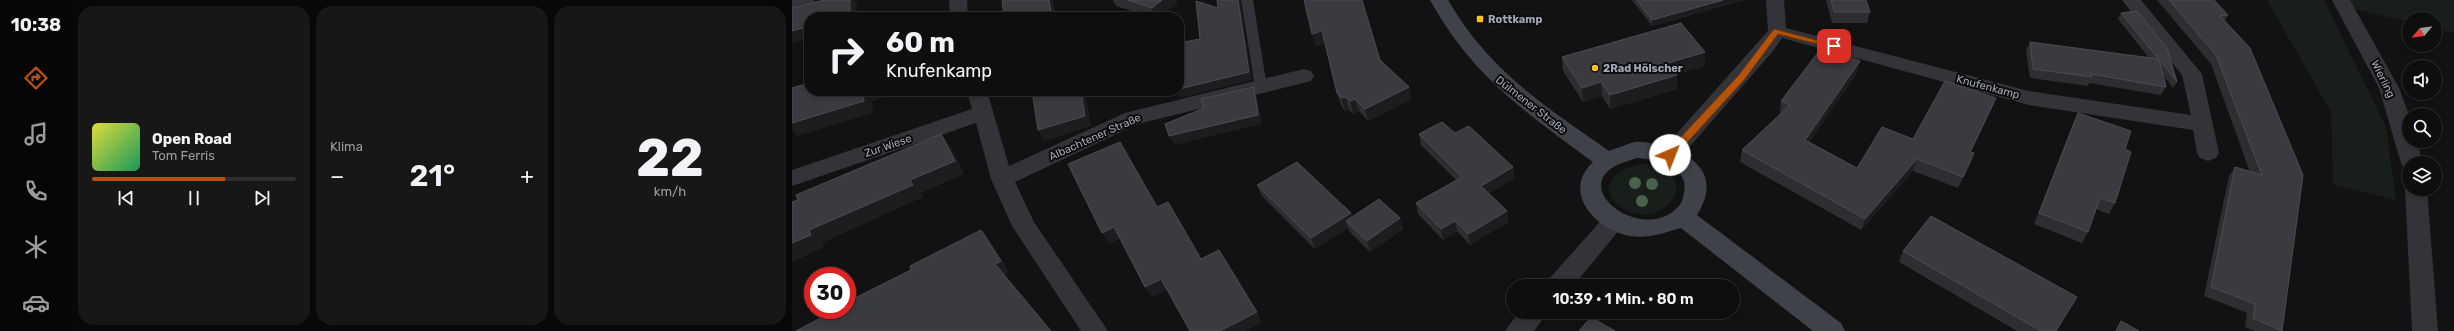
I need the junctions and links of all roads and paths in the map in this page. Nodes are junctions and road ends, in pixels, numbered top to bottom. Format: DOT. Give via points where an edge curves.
graph roads {
  1 [pos="806,0"];
  2 [pos="958,0"];
  3 [pos="1248,0"];
  4 [pos="1439,0"];
  5 [pos="1775,0"];
  6 [pos="2130,0"];
  7 [pos="2341,0"];
  8 [pos="792,3"];
  9 [pos="959,12"];
  10 [pos="1777,31"];
  11 [pos="1304,76"];
  12 [pos="1261,86"];
  13 [pos="978,96"];
  14 [pos="983,114"];
  15 [pos="2203,124"];
  16 [pos="2208,153"];
  17 [pos="1670,155"];
  18 [pos="2410,156"];
  19 [pos="1606,160"];
  20 [pos="792,178"];
  21 [pos="1002,179"];
  22 [pos="2416,196"];
  23 [pos="1682,216"];
  24 [pos="1613,222"];
  25 [pos="1564,279"];
  26 [pos="1529,319"];
  27 [pos="1095,331"];
  28 [pos="1518,331"];
  29 [pos="1832,331"];
  30 [pos="2424,331"];
  1 -- 8 [label="street"];
  2 -- 9 [label="street"];
  3 -- 12 [label="lane"];
  4 -- 19 [label="main road, Dülmener Straße" via="1475,55 1498,81"];
  5 -- 10 [label="street"];
  6 -- 15 [label="street" via="2192,74"];
  7 -- 18 [label="street, Wierling" via="2389,88"];
  10 -- 15 [label="street, Knufenkamp" via="2030,98"];
  10 -- 17 [label="street" via="1741,78"];
  11 -- 12 [label="street, Albachtener Straße"];
  12 -- 21 [label="street, Albachtener Straße" via="1132,118"];
  13 -- 14 [label="street"];
  14 -- 20 [label="street, Zur Wiese"];
  14 -- 21 [label="street"];
  15 -- 16 [label="street"];
  17 -- 19 [label="main road" via="1651,150 1636,150 1620,153"];
  17 -- 23 [label="main road" via="1690,171 1696,182 1696,194 1691,206"];
  19 -- 24 [label="main road" via="1596,170 1590,183 1591,198 1599,211"];
  21 -- 27 [label="street" via="1024,226"];
  22 -- 30 [label="street"];
  23 -- 24 [label="main road" via="1667,225 1649,228 1630,227"];
  23 -- 29 [label="main road"];
  24 -- 25 [label="street"];
  26 -- 28 [label="street"];
}
